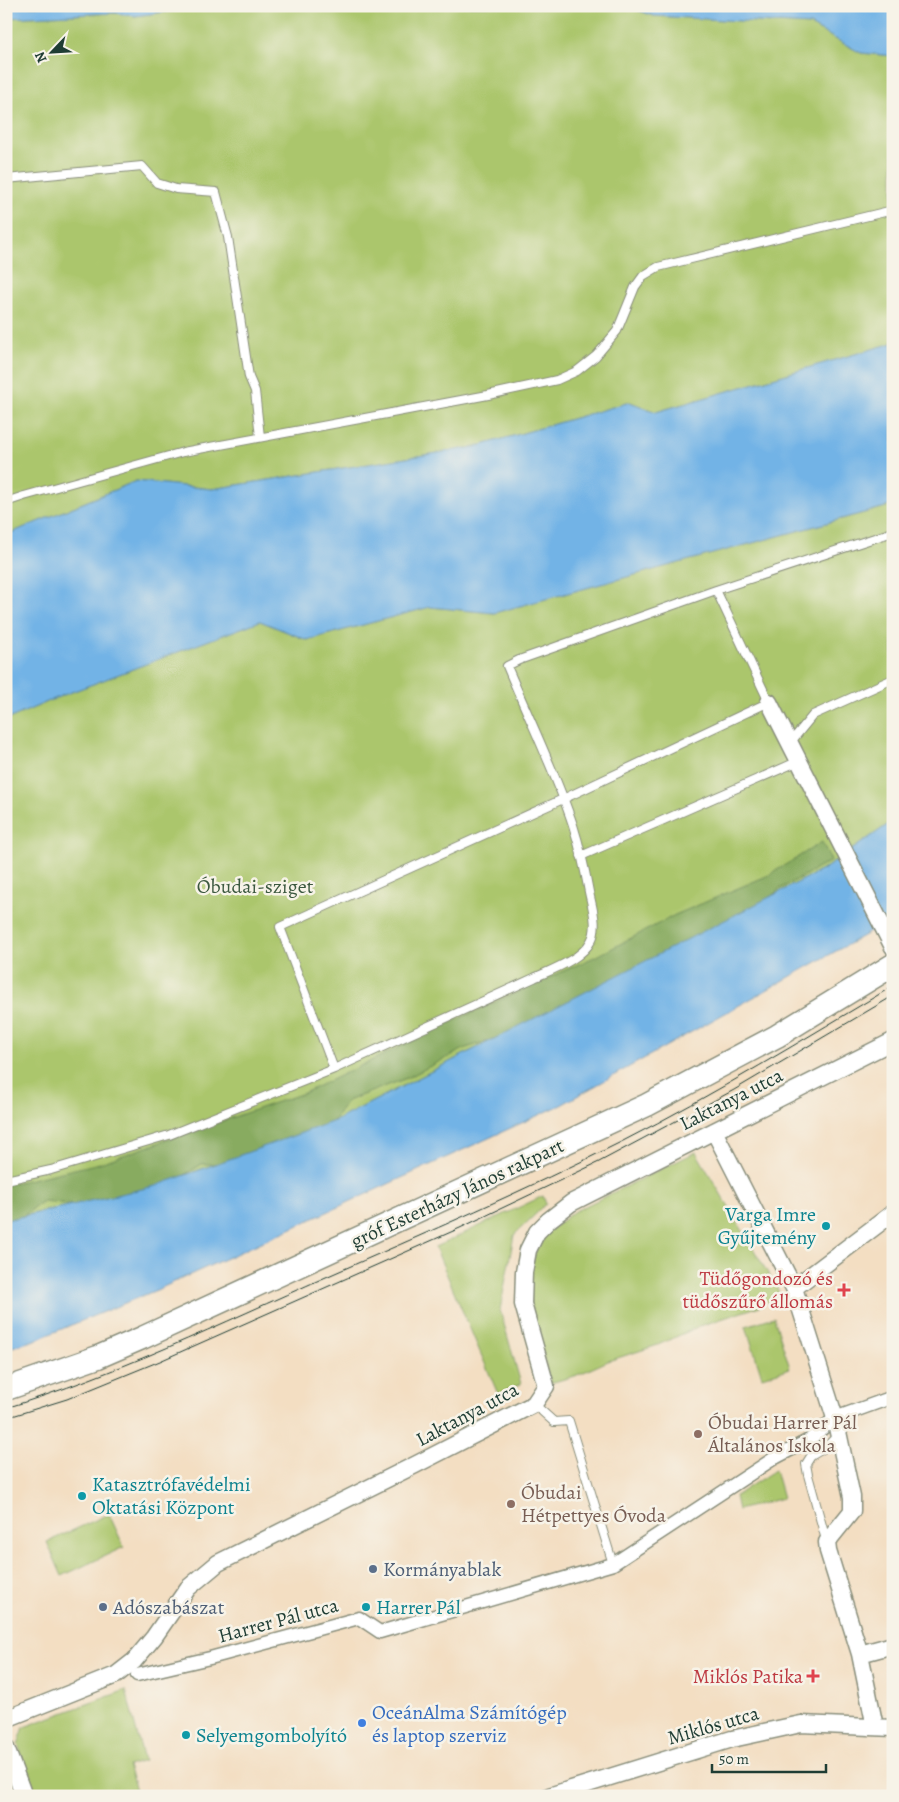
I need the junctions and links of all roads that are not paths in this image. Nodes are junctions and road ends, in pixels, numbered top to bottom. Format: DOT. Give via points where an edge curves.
graph roads {
  1 [pos="6,179"];
  2 [pos="893,210"];
  3 [pos="260,437"];
  4 [pos="6,502"];
  5 [pos="893,532"];
  6 [pos="716,590"];
  7 [pos="893,679"];
  8 [pos="769,702"];
  9 [pos="790,743"];
  10 [pos="799,761"];
  11 [pos="563,799"];
  12 [pos="582,856"];
  13 [pos="890,942"];
  14 [pos="893,965"];
  15 [pos="893,1041"];
  16 [pos="334,1069"];
  17 [pos="714,1131"];
  18 [pos="6,1180"];
  19 [pos="893,1213"];
  20 [pos="794,1288"];
  21 [pos="6,1389"];
  22 [pos="893,1397"];
  23 [pos="534,1404"];
  24 [pos="835,1418"];
  25 [pos="839,1434"];
  26 [pos="827,1542"];
  27 [pos="612,1564"];
  28 [pos="893,1645"];
  29 [pos="860,1654"];
  30 [pos="137,1675"];
  31 [pos="6,1719"];
  32 [pos="874,1727"];
  33 [pos="893,1728"];
  34 [pos="6,1748"];
  35 [pos="24,1796"];
  36 [pos="550,1796"];
  1 -- 3 [label="lane" via="142,166 157,183 176,189 216,192 228,237"];
  2 -- 3 [label="lane" via="658,266 643,276 635,287 617,331 596,356 577,371 557,380"];
  3 -- 4 [label="lane" via="183,452"];
  5 -- 6 [label="lane"];
  6 -- 8 [label="lane"];
  6 -- 11 [label="lane" via="507,666"];
  7 -- 9 [label="lane" via="813,715"];
  8 -- 9 [label="street"];
  8 -- 11 [label="lane"];
  9 -- 10 [label="street"];
  10 -- 12 [label="lane"];
  10 -- 13 [label="street"];
  11 -- 12 [label="lane"];
  11 -- 16 [label="lane" via="280,927"];
  12 -- 16 [label="lane" via="595,920 591,941 581,953 564,964"];
  14 -- 21 [label="main road, gróf Esterházy János rakpart" via="777,1036 647,1105 142,1338"];
  15 -- 17 [label="street, Laktanya utca"];
  16 -- 18 [label="lane" via="169,1135"];
  17 -- 20 [label="street"];
  17 -- 23 [label="street, Laktanya utca" via="571,1203 537,1232 528,1250 523,1304 546,1386"];
  19 -- 20 [label="street"];
  20 -- 24 [label="street"];
  22 -- 24 [label="street, Harrer Pál utca"];
  23 -- 27 [label="lane" via="554,1422 569,1421"];
  23 -- 31 [label="street, Laktanya utca" via="218,1563 188,1588 144,1649 116,1675"];
  24 -- 25 [label="street"];
  24 -- 27 [label="street, Harrer Pál utca" via="809,1440 773,1459"];
  25 -- 26 [label="street" via="852,1511"];
  25 -- 26 [label="lane" via="811,1456 806,1464"];
  26 -- 29 [label="street"];
  27 -- 30 [label="street, Harrer Pál utca" via="380,1632 359,1618"];
  28 -- 29 [label="street"];
  29 -- 32 [label="street"];
  32 -- 33 [label="street, Miklós utca"];
  32 -- 36 [label="street, Miklós utca" via="801,1724 732,1739"];
  34 -- 35 [label="street"];
}
